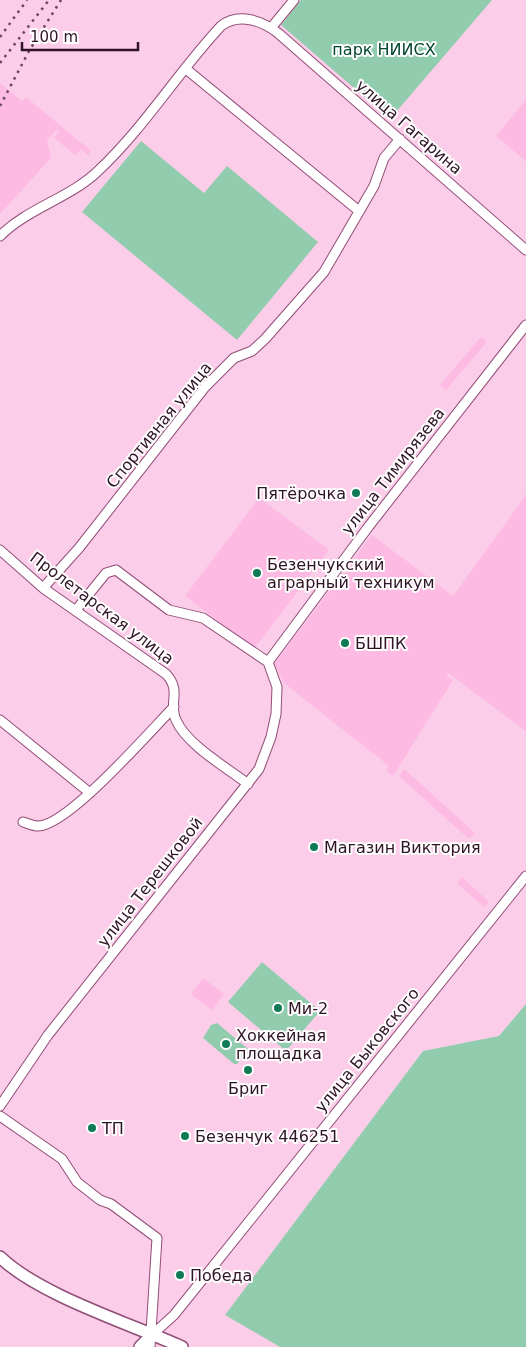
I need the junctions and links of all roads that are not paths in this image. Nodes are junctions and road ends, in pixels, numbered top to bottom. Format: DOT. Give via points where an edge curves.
graph roads {
  1 [pos="294,0"];
  2 [pos="271,28"];
  3 [pos="186,69"];
  4 [pos="400,139"];
  5 [pos="360,211"];
  6 [pos="0,236"];
  7 [pos="526,250"];
  8 [pos="526,324"];
  9 [pos="0,550"];
  10 [pos="43,588"];
  11 [pos="76,610"];
  12 [pos="268,662"];
  13 [pos="174,707"];
  14 [pos="0,720"];
  15 [pos="248,784"];
  16 [pos="90,792"];
  17 [pos="23,822"];
  18 [pos="526,876"];
  19 [pos="0,1106"];
  20 [pos="0,1116"];
  21 [pos="0,1258"];
  22 [pos="153,1334"];
  23 [pos="140,1347"];
  24 [pos="150,1347"];
  25 [pos="182,1347"];
  1 -- 2 [label="street"];
  2 -- 3 [label="street" via="250,20 226,22"];
  2 -- 4 [label="street, улица Гагарина"];
  3 -- 5 [label="street"];
  3 -- 6 [label="street" via="98,171 13,224"];
  4 -- 5 [label="street, Спортивная улица" via="384,158"];
  4 -- 7 [label="street, улица Гагарина"];
  5 -- 10 [label="street, Спортивная улица" via="324,272 265,339 252,351 234,358 205,387 79,548"];
  8 -- 12 [label="street, улица Тимирязева"];
  9 -- 10 [label="street, Пролетарская улица"];
  10 -- 11 [label="street, Пролетарская улица"];
  11 -- 12 [label="street" via="106,572 116,570 169,610 203,618"];
  11 -- 13 [label="street, Пролетарская улица" via="166,674 175,691"];
  12 -- 15 [label="street, улица Терешковой" via="277,687 276,714 265,755"];
  13 -- 15 [label="street, Пролетарская улица" via="175,719 186,734"];
  13 -- 16 [label="street"];
  14 -- 16 [label="street"];
  15 -- 19 [label="street, улица Терешковой" via="48,1035"];
  16 -- 17 [label="street" via="62,816 39,826"];
  18 -- 22 [label="street, улица Быковского" via="180,1307"];
  20 -- 22 [label="street" via="62,1159 77,1182 100,1200 111,1204 157,1238 150,1322"];
  21 -- 22 [label="street" via="43,1286"];
  22 -- 23 [label="street"];
  22 -- 24 [label="street"];
  22 -- 25 [label="street"];
}
